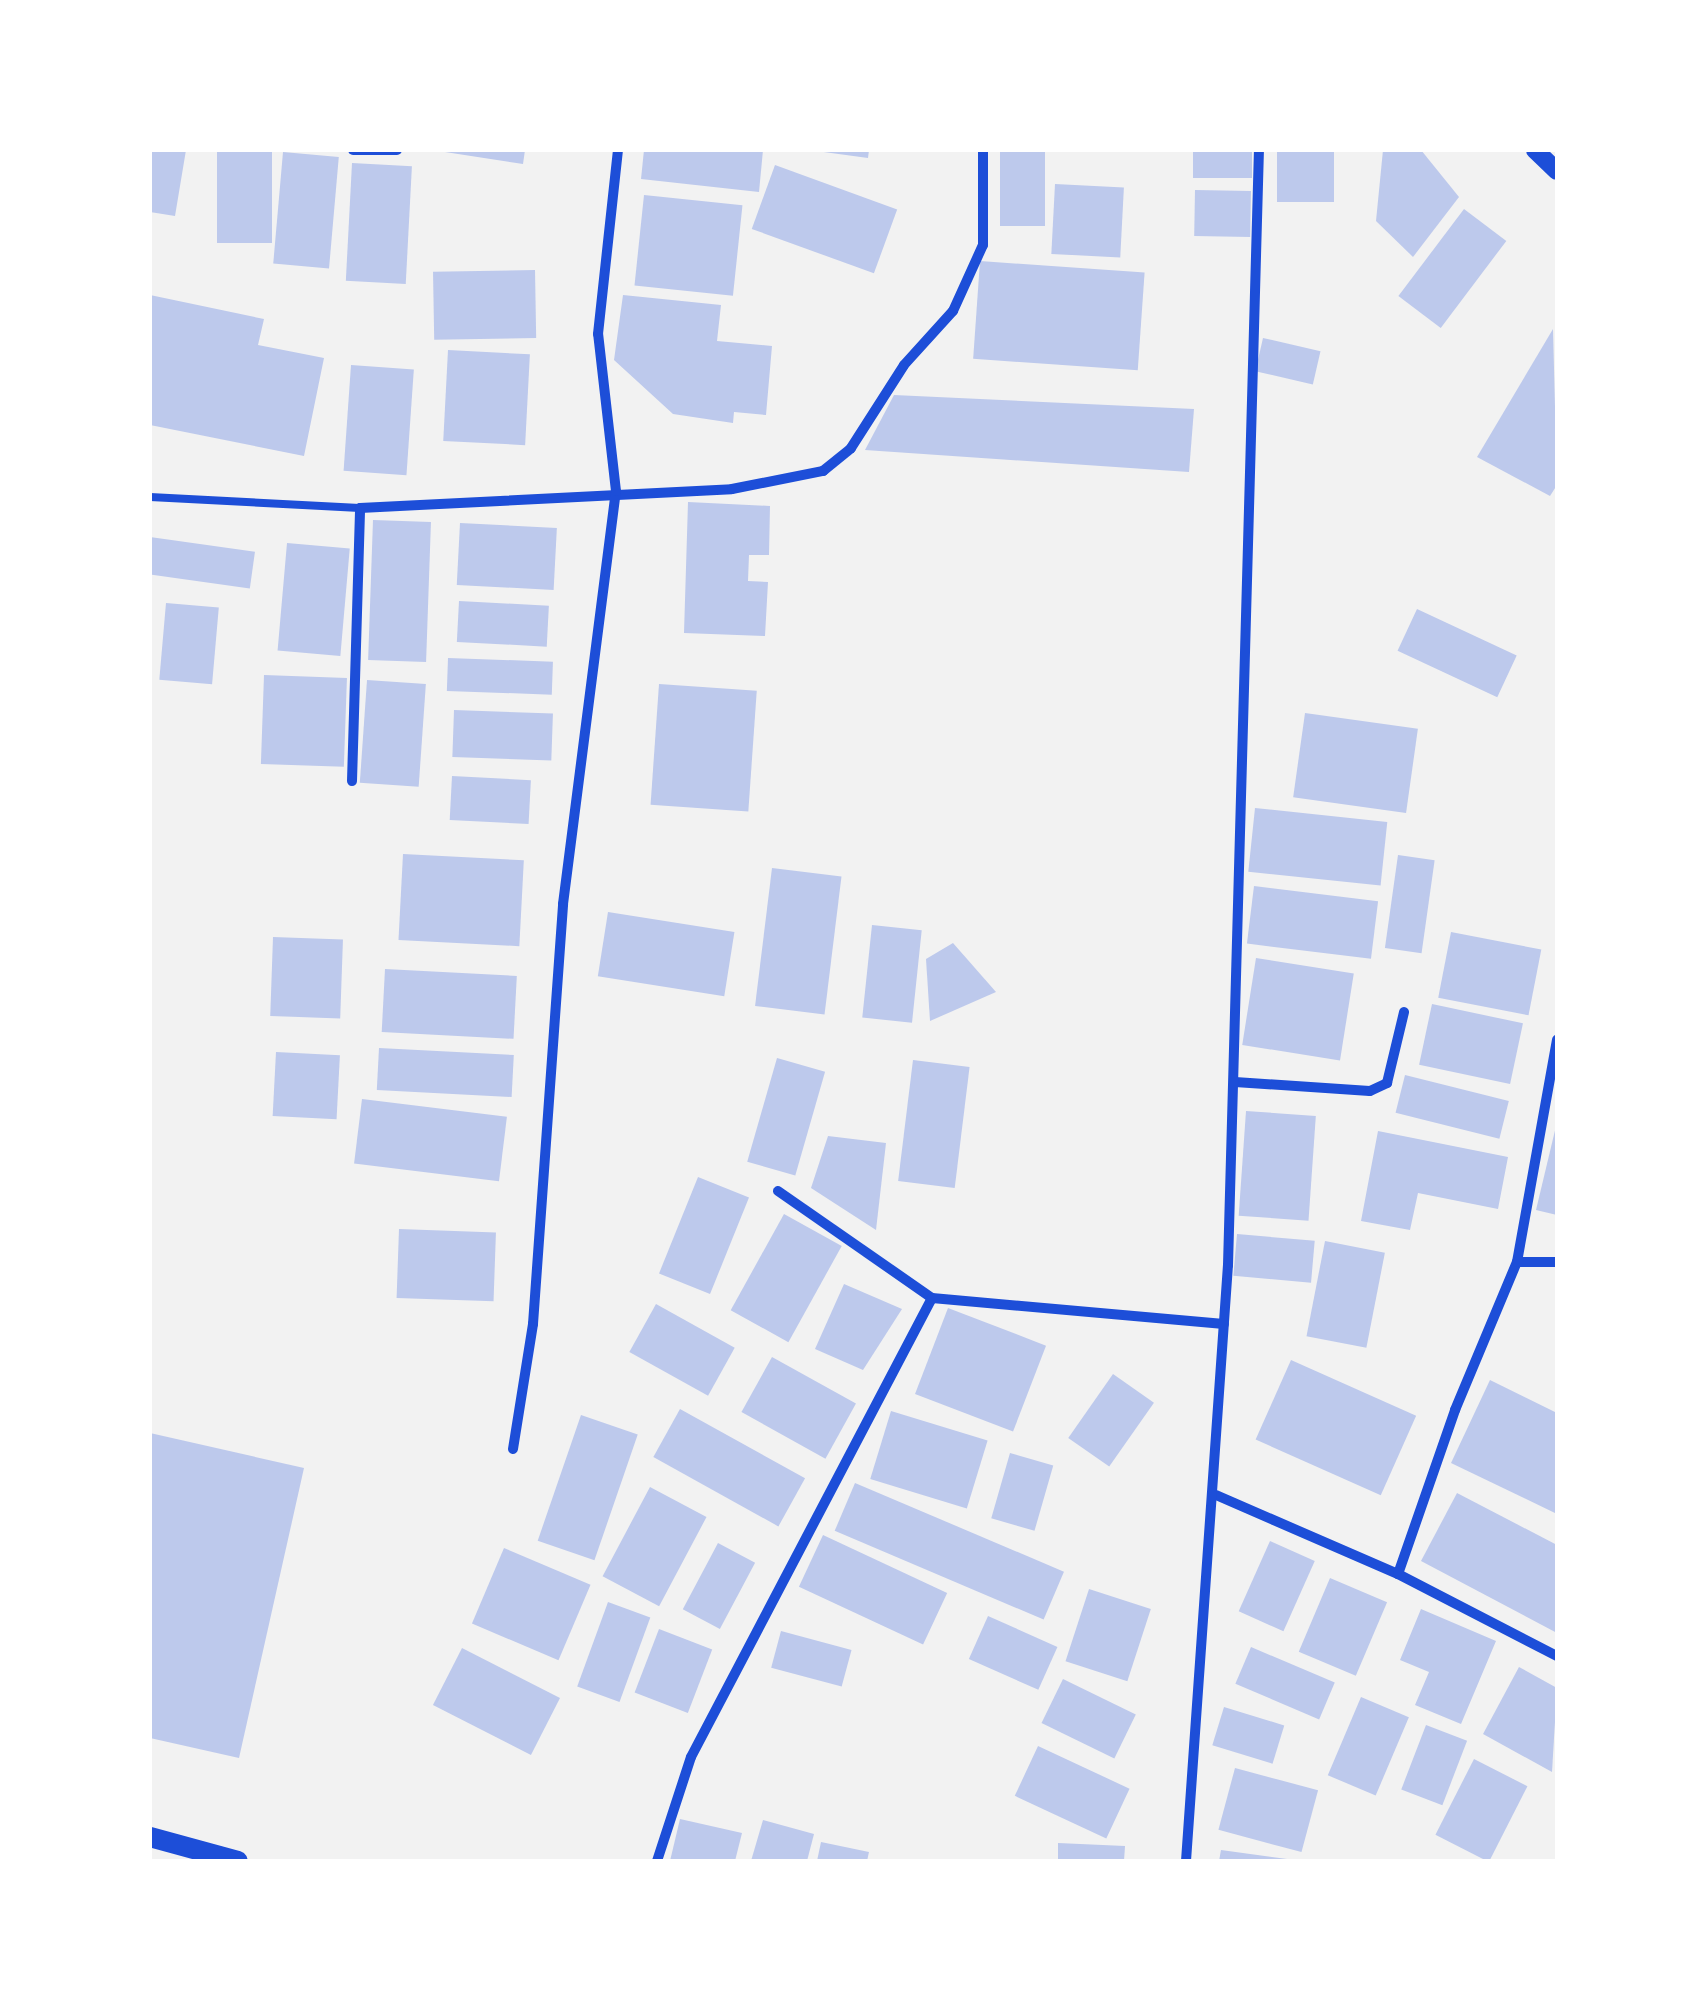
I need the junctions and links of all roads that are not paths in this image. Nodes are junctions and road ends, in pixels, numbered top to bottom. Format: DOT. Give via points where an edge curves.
graph roads {
  1 [pos="353,150"];
  2 [pos="397,150"];
  3 [pos="618,150"];
  4 [pos="983,150"];
  5 [pos="1259,150"];
  6 [pos="1535,150"];
  7 [pos="1557,171"];
  8 [pos="616,491"];
  9 [pos="150,497"];
  10 [pos="360,508"];
  11 [pos="352,781"];
  12 [pos="1404,1012"];
  13 [pos="1557,1040"];
  14 [pos="1235,1082"];
  15 [pos="778,1191"];
  16 [pos="1517,1262"];
  17 [pos="1557,1262"];
  18 [pos="932,1298"];
  19 [pos="1224,1324"];
  20 [pos="512,1449"];
  21 [pos="1216,1495"];
  22 [pos="1398,1574"];
  23 [pos="1557,1656"];
  24 [pos="150,1837"];
  25 [pos="236,1861"];
  26 [pos="657,1861"];
  27 [pos="1186,1861"];
  1 -- 2 [label="street"];
  3 -- 8 [label="street" via="598,334"];
  4 -- 8 [label="street" via="982,244 975,261 953,310 904,365 851,448 823,470 788,482"];
  5 -- 14 [label="street"];
  6 -- 7 [label="street"];
  8 -- 10 [label="street"];
  8 -- 20 [label="street" via="563,904 532,1324"];
  9 -- 10 [label="lane"];
  10 -- 11 [label="street"];
  12 -- 14 [label="street" via="1387,1083 1370,1091"];
  13 -- 16 [label="street"];
  14 -- 19 [label="street"];
  15 -- 18 [label="street"];
  16 -- 17 [label="street"];
  16 -- 22 [label="street" via="1454,1410"];
  18 -- 19 [label="street"];
  18 -- 26 [label="street" via="692,1757"];
  19 -- 21 [label="street"];
  21 -- 22 [label="street"];
  21 -- 27 [label="street"];
  22 -- 23 [label="street"];
  24 -- 25 [label="main road"];
}
